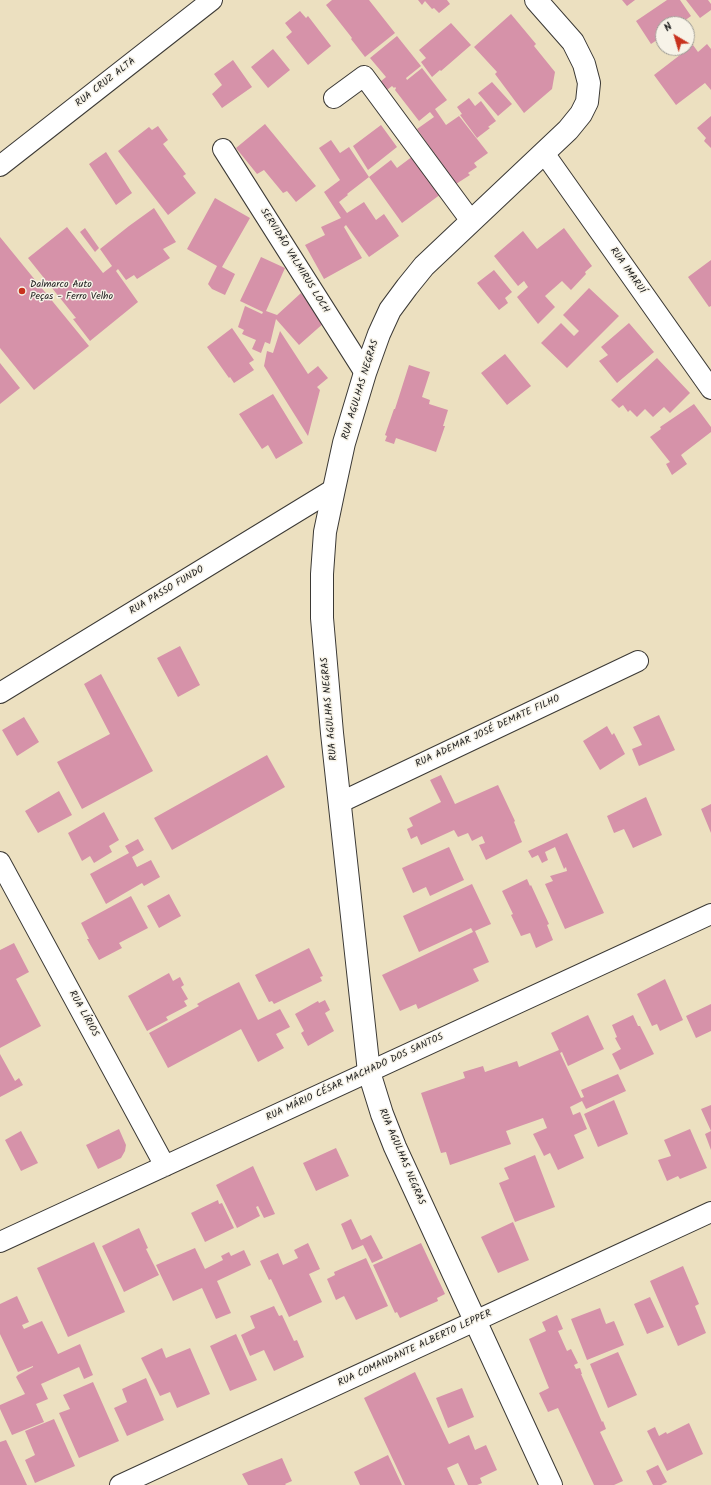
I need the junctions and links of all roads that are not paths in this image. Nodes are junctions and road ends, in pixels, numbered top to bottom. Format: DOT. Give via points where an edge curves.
graph roads {
  1 [pos="212,0"];
  2 [pos="536,0"];
  3 [pos="334,98"];
  4 [pos="223,149"];
  5 [pos="544,153"];
  6 [pos="0,166"];
  7 [pos="471,221"];
  8 [pos="364,373"];
  9 [pos="711,390"];
  10 [pos="334,489"];
  11 [pos="638,661"];
  12 [pos="0,693"];
  13 [pos="339,803"];
  14 [pos="0,862"];
  15 [pos="711,914"];
  16 [pos="369,1072"];
  17 [pos="165,1166"];
  18 [pos="711,1212"];
  19 [pos="0,1242"];
  20 [pos="475,1321"];
  21 [pos="120,1485"];
  22 [pos="551,1485"];
  1 -- 6 [label="street, RUA CRUZ ALTA"];
  2 -- 5 [label="street, RUA AGULHAS NEGRAS" via="573,42 584,64 589,83 587,102 581,114"];
  3 -- 7 [label="street" via="364,76"];
  4 -- 8 [label="street, SERVIDÃO VALMIRUS LOCH"];
  5 -- 7 [label="street, RUA AGULHAS NEGRAS"];
  5 -- 9 [label="street, RUA IMARUÍ"];
  7 -- 8 [label="street, RUA AGULHAS NEGRAS" via="424,266 390,310"];
  8 -- 10 [label="street, RUA AGULHAS NEGRAS"];
  10 -- 12 [label="street, RUA PASSO FUNDO"];
  10 -- 13 [label="street, RUA AGULHAS NEGRAS" via="325,539 322,618"];
  11 -- 13 [label="street, RUA ADEMAR JOSÉ DEMATE FILHO"];
  13 -- 16 [label="street, RUA AGULHAS NEGRAS"];
  14 -- 17 [label="street, RUA LÍRIOS"];
  15 -- 16 [label="street, RUA MÁRIO CÉSAR MACHADO DOS SANTOS"];
  16 -- 17 [label="street, RUA MÁRIO CÉSAR MACHADO DOS SANTOS"];
  16 -- 20 [label="street, RUA AGULHAS NEGRAS" via="395,1147"];
  17 -- 19 [label="street, RUA MÁRIO CÉSAR MACHADO DOS SANTOS"];
  18 -- 20 [label="street, RUA COMANDANTE ALBERTO LEPPER"];
  20 -- 21 [label="street, RUA COMANDANTE ALBERTO LEPPER"];
  20 -- 22 [label="street, RUA AGULHAS NEGRAS"];
}
